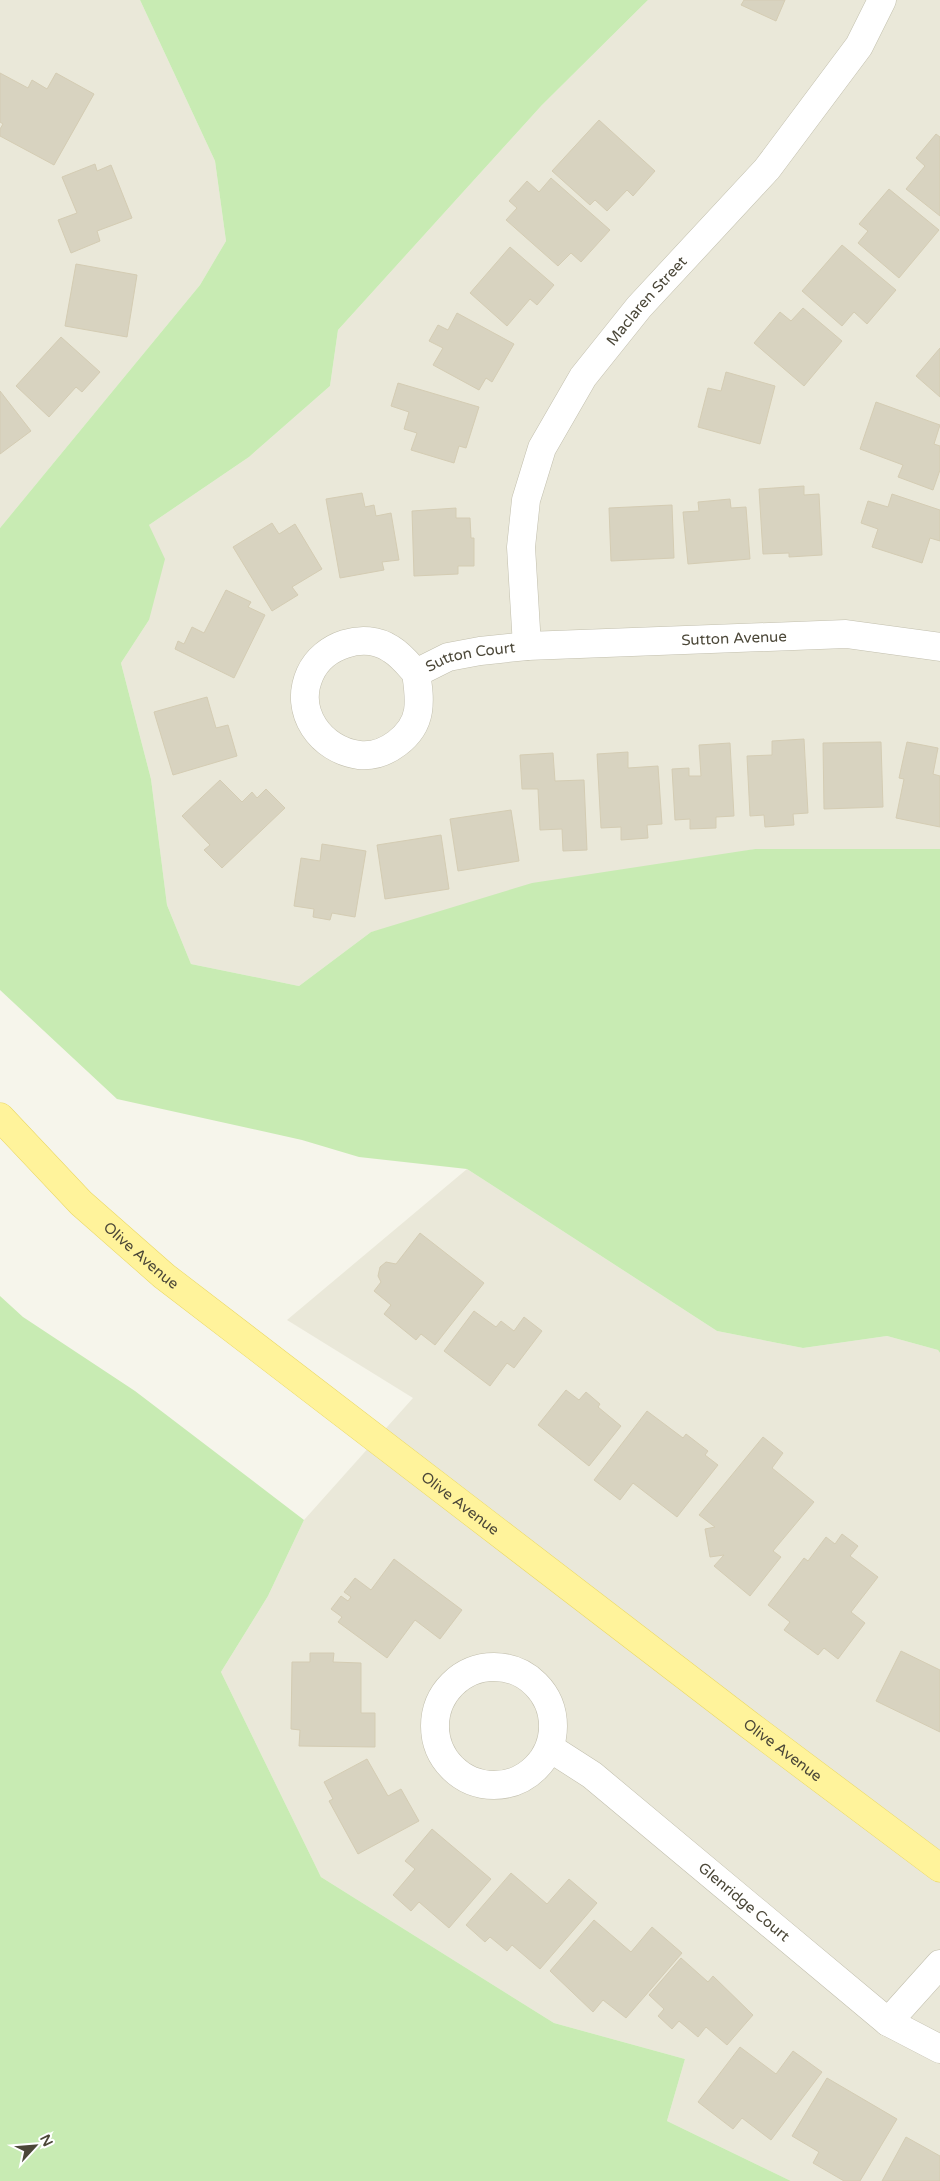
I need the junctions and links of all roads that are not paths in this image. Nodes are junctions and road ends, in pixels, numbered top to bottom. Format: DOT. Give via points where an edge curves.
graph roads {
  1 [pos="882,0"];
  2 [pos="527,646"];
  3 [pos="940,647"];
  4 [pos="416,673"];
  5 [pos="0,1117"];
  6 [pos="550,1748"];
  7 [pos="940,1868"];
  8 [pos="940,1964"];
  9 [pos="888,2022"];
  10 [pos="940,2049"];
  1 -- 2 [label="street, Maclaren Street" via="859,46 767,169 639,307 582,377 542,448 526,500 521,547"];
  2 -- 3 [label="street, Sutton Avenue" via="846,634"];
  2 -- 4 [label="street, Sutton Court" via="480,650 448,658"];
  4 -- 4 [label="street, Sutton Court" via="390,648 372,641 353,641 320,659 310,674 305,692 306,711 314,729 326,743 343,752 362,756 380,752 397,744 410,730 418,712"];
  5 -- 7 [label="main road, Olive Avenue" via="81,1203 164,1276"];
  6 -- 6 [label="street" via="526,1777 509,1784 490,1786 471,1782 454,1772 442,1757 435,1739 434,1720 440,1700 452,1683 468,1672 488,1667 508,1668 527,1677 542,1691 551,1709"];
  6 -- 9 [label="street, Glenridge Court" via="592,1775"];
  8 -- 9 [label="street"];
  9 -- 10 [label="street, Glenridge Court"];
}
